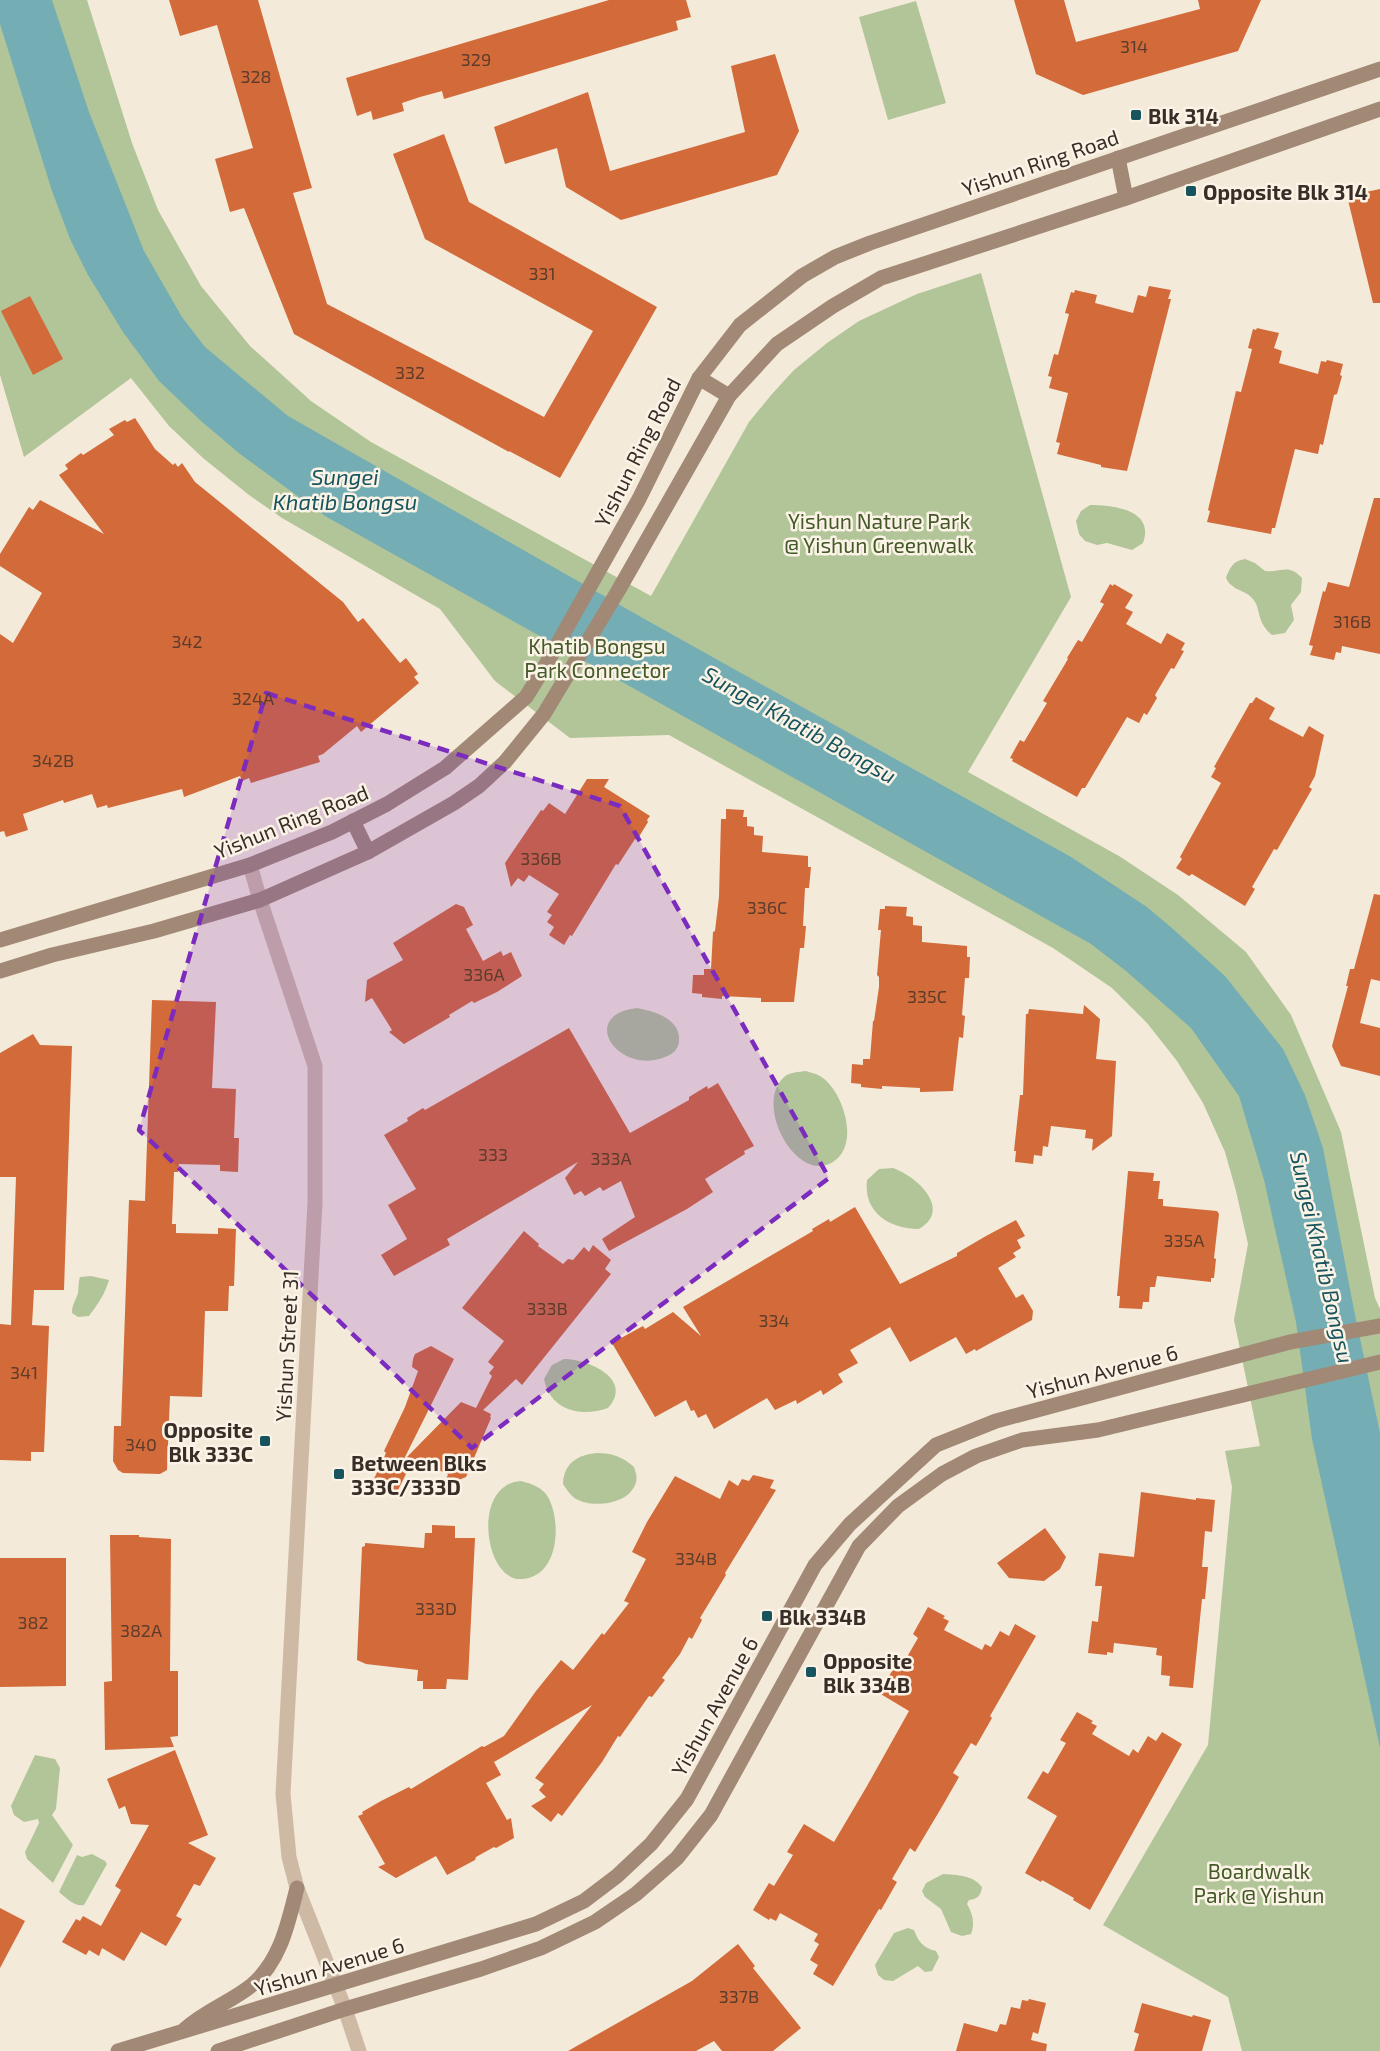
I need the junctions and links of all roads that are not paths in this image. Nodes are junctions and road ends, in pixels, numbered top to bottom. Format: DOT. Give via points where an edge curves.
graph roads {
  1 [pos="1380,69"];
  2 [pos="1380,109"];
  3 [pos="1118,158"];
  4 [pos="1126,198"];
  5 [pos="699,378"];
  6 [pos="729,396"];
  7 [pos="353,821"];
  8 [pos="368,852"];
  9 [pos="250,865"];
  10 [pos="260,900"];
  11 [pos="0,940"];
  12 [pos="0,971"];
  13 [pos="1377,1327"];
  14 [pos="1380,1362"];
  15 [pos="297,1888"];
  16 [pos="336,1985"];
  17 [pos="345,2009"];
  18 [pos="180,2032"];
  19 [pos="118,2051"];
  20 [pos="218,2051"];
  21 [pos="358,2051"];
  1 -- 3 [label="main road, Yishun Ring Road"];
  2 -- 4 [label="main road"];
  3 -- 4 [label="main road"];
  3 -- 5 [label="main road, Yishun Ring Road" via="835,257 802,276 740,325"];
  4 -- 6 [label="main road" via="881,278 777,344"];
  5 -- 6 [label="main road"];
  5 -- 7 [label="main road, Yishun Ring Road" via="666,447 526,697 445,768"];
  6 -- 8 [label="main road" via="544,714 480,786"];
  7 -- 8 [label="main road"];
  7 -- 9 [label="main road, Yishun Ring Road"];
  8 -- 10 [label="main road"];
  9 -- 10 [label="street, Yishun Street 31"];
  9 -- 11 [label="main road, Yishun Ring Road"];
  10 -- 12 [label="main road"];
  10 -- 15 [label="street, Yishun Street 31" via="315,1066 315,1203 284,1794 289,1857"];
  13 -- 16 [label="main road, Yishun Avenue 6" via="1278,1345 996,1421 936,1445 850,1524 814,1565 687,1799 651,1844 617,1876 584,1901 536,1924"];
  14 -- 17 [label="main road" via="1098,1430 1022,1440 976,1456 942,1474 898,1506 859,1546 711,1815 676,1858 636,1894 595,1922 542,1948"];
  15 -- 16 [label="street, Yishun Street 31"];
  15 -- 18 [label="main road" via="285,1937 270,1964 252,1984 200,2015"];
  16 -- 17 [label="street, Yishun Street 31"];
  16 -- 18 [label="main road, Yishun Avenue 6"];
  17 -- 20 [label="main road"];
  17 -- 21 [label="street, Yishun Street 31"];
  18 -- 19 [label="main road, Yishun Avenue 6"];
}
